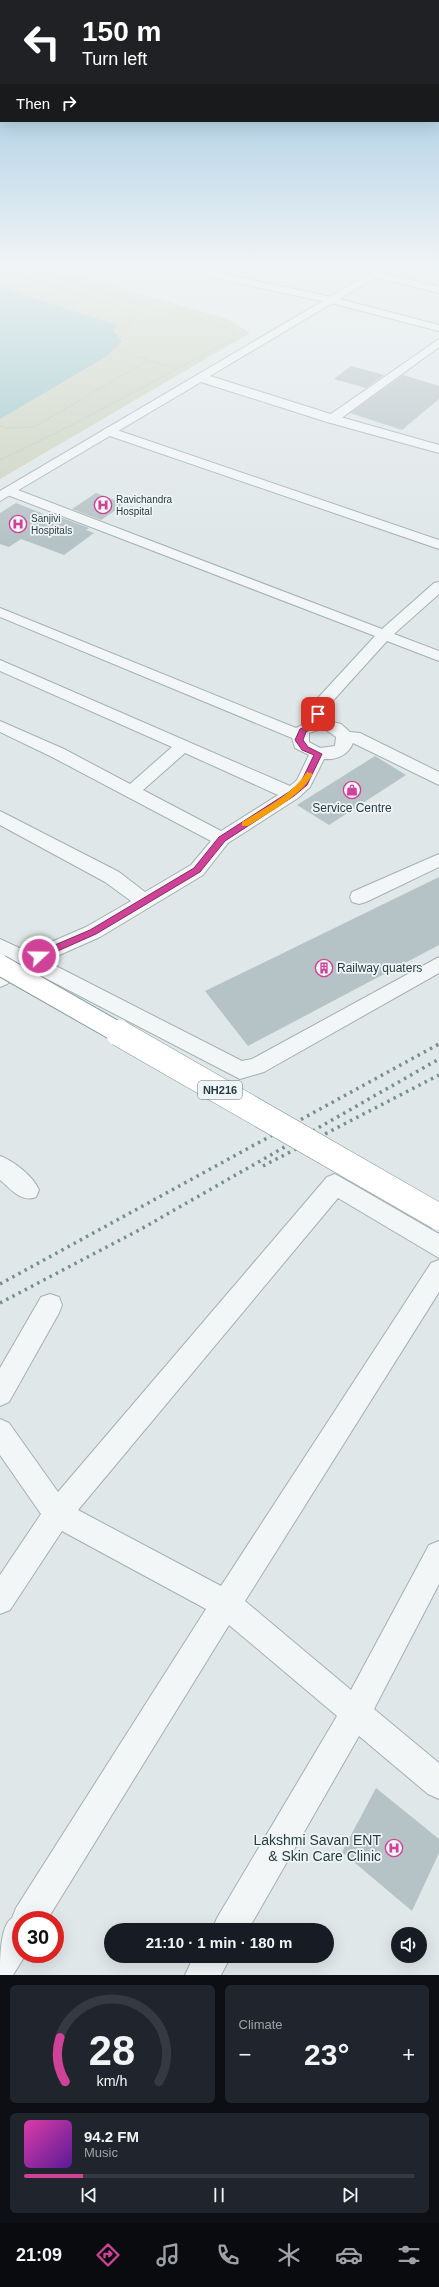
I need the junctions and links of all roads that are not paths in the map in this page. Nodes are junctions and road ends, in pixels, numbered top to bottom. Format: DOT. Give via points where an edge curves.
graph roads {
  1 [pos="234,357"];
  2 [pos="418,357"];
  3 [pos="200,377"];
  4 [pos="332,419"];
  5 [pos="108,431"];
  6 [pos="438,447"];
  7 [pos="5,494"];
  8 [pos="439,545"];
  9 [pos="439,586"];
  10 [pos="0,612"];
  11 [pos="385,634"];
  12 [pos="439,656"];
  13 [pos="0,665"];
  14 [pos="315,725"];
  15 [pos="0,726"];
  16 [pos="300,735"];
  17 [pos="345,736"];
  18 [pos="183,746"];
  19 [pos="318,754"];
  20 [pos="439,779"];
  21 [pos="132,791"];
  22 [pos="292,794"];
  23 [pos="0,817"];
  24 [pos="222,839"];
  25 [pos="439,860"];
  26 [pos="359,897"];
  27 [pos="145,902"];
  28 [pos="0,946"];
  29 [pos="26,960"];
  30 [pos="439,964"];
  31 [pos="0,965"];
  32 [pos="0,979"];
  33 [pos="0,1166"];
  34 [pos="28,1190"];
  35 [pos="439,1217"];
  36 [pos="439,1247"];
  37 [pos="439,1271"];
  38 [pos="50,1305"];
  39 [pos="0,1392"];
  40 [pos="0,1432"];
  41 [pos="58,1514"];
  42 [pos="439,1555"];
  43 [pos="0,1600"];
  44 [pos="226,1604"];
  45 [pos="355,1714"];
  46 [pos="439,1783"];
  47 [pos="34,1911"];
  48 [pos="233,1923"];
  49 [pos="12,1946"];
  50 [pos="210,1963"];
  51 [pos="0,1965"];
  52 [pos="202,1975"];
  1 -- 3 [label="street"];
  2 -- 4 [label="street"];
  3 -- 4 [label="street"];
  3 -- 5 [label="street"];
  4 -- 6 [label="street"];
  5 -- 7 [label="street"];
  5 -- 8 [label="street"];
  7 -- 11 [label="street"];
  9 -- 11 [label="street"];
  10 -- 16 [label="street"];
  11 -- 12 [label="street"];
  11 -- 14 [label="street" via="322,703"];
  13 -- 18 [label="street"];
  14 -- 16 [label="street" via="303,730"];
  14 -- 17 [label="street" via="336,728"];
  15 -- 21 [label="street"];
  16 -- 19 [label="street" via="301,744"];
  17 -- 19 [label="street" via="343,746 339,750"];
  17 -- 20 [label="street" via="354,737"];
  18 -- 21 [label="street"];
  18 -- 22 [label="street"];
  19 -- 22 [label="street" via="304,783"];
  21 -- 24 [label="street"];
  22 -- 24 [label="street"];
  23 -- 27 [label="street" via="112,877"];
  24 -- 27 [label="street" via="197,870"];
  25 -- 26 [label="street"];
  27 -- 29 [label="street" via="93,932 53,951"];
  28 -- 29 [label="street"];
  29 -- 30 [label="street" via="240,1070 257,1066"];
  29 -- 32 [label="street"];
  31 -- 35 [label="highway, NH216, bridge"];
  33 -- 34 [label="street"];
  36 -- 41 [label="street" via="335,1184"];
  37 -- 44 [label="street"];
  38 -- 39 [label="street"];
  40 -- 41 [label="street"];
  41 -- 43 [label="street"];
  41 -- 44 [label="street"];
  42 -- 45 [label="street"];
  44 -- 45 [label="street"];
  44 -- 47 [label="street"];
  45 -- 46 [label="street"];
  45 -- 48 [label="street"];
  49 -- 51 [label="street"];
  50 -- 52 [label="street"];
}
